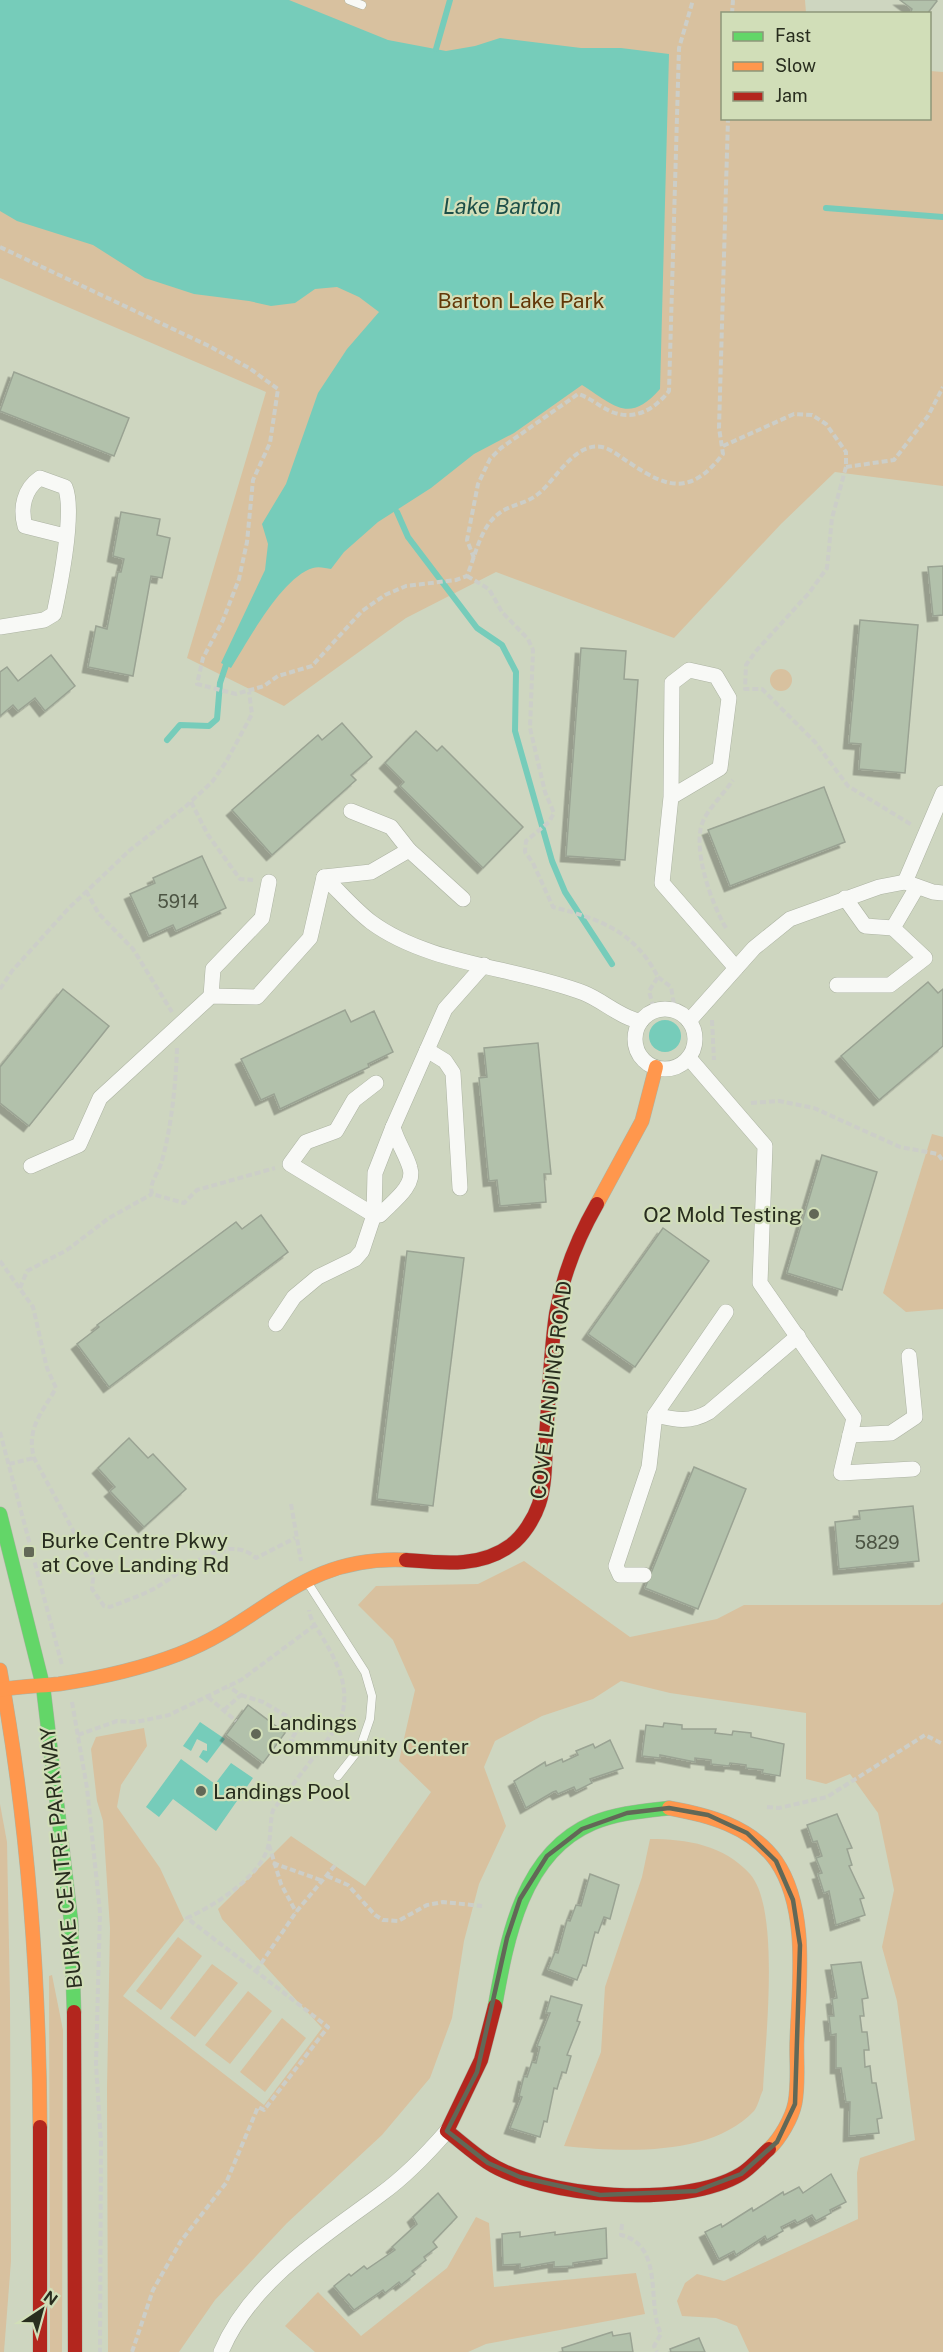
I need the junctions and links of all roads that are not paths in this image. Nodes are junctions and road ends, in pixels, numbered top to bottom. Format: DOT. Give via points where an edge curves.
graph roads {
  1 [pos="349,0"];
  2 [pos="362,5"];
  3 [pos="65,536"];
  4 [pos="0,627"];
  5 [pos="943,793"];
  6 [pos="671,797"];
  7 [pos="351,811"];
  8 [pos="409,850"];
  9 [pos="324,877"];
  10 [pos="269,882"];
  11 [pos="911,884"];
  12 [pos="943,893"];
  13 [pos="845,898"];
  14 [pos="463,899"];
  15 [pos="893,928"];
  16 [pos="484,965"];
  17 [pos="736,968"];
  18 [pos="837,985"];
  19 [pos="211,996"];
  20 [pos="641,1021"];
  21 [pos="689,1021"];
  22 [pos="427,1050"];
  23 [pos="688,1058"];
  24 [pos="656,1067"];
  25 [pos="376,1083"];
  26 [pos="393,1128"];
  27 [pos="32,1166"];
  28 [pos="460,1188"];
  29 [pos="374,1215"];
  30 [pos="726,1312"];
  31 [pos="276,1324"];
  32 [pos="798,1336"];
  33 [pos="909,1356"];
  34 [pos="655,1415"];
  35 [pos="850,1435"];
  36 [pos="913,1469"];
  37 [pos="0,1514"];
  38 [pos="644,1575"];
  39 [pos="305,1579"];
  40 [pos="0,1670"];
  41 [pos="43,1686"];
  42 [pos="2,1690"];
  43 [pos="338,1776"];
  44 [pos="447,2131"];
  45 [pos="39,2352"];
  46 [pos="75,2352"];
  47 [pos="221,2352"];
  1 -- 2 [label="lane"];
  3 -- 4 [label="street" via="54,614 44,620"];
  5 -- 11 [label="street" via="925,832"];
  6 -- 6 [label="street" via="720,768 729,698 716,676 689,670 672,683"];
  6 -- 17 [label="street" via="662,883"];
  7 -- 8 [label="street" via="391,827"];
  8 -- 9 [label="street" via="371,872"];
  8 -- 14 [label="street"];
  9 -- 16 [label="street" via="371,922 398,937"];
  9 -- 19 [label="street" via="309,938 256,997"];
  10 -- 19 [label="street" via="262,918 213,969"];
  11 -- 12 [label="street"];
  11 -- 13 [label="street"];
  11 -- 15 [label="street"];
  13 -- 15 [label="street" via="865,926"];
  13 -- 17 [label="street" via="790,918"];
  15 -- 18 [label="street" via="924,958 890,985"];
  16 -- 20 [label="street" via="584,993 632,1021"];
  16 -- 22 [label="street" via="445,1009"];
  17 -- 21 [label="street"];
  19 -- 27 [label="street" via="100,1098 79,1145"];
  20 -- 21 [label="street" via="654,1011 675,1011"];
  20 -- 24 [label="street" via="635,1039 637,1048"];
  21 -- 23 [label="street" via="695,1041"];
  22 -- 26 [label="street"];
  22 -- 28 [label="street" via="445,1061 453,1072"];
  23 -- 24 [label="street" via="674,1067"];
  23 -- 32 [label="street" via="765,1146 760,1283"];
  24 -- 39 [label="street, COVE LANDING ROAD" via="654,1088 629,1145 581,1232 566,1273 555,1328 542,1491 531,1523 506,1549 468,1564 370,1560 332,1567"];
  25 -- 29 [label="street" via="354,1100 336,1131 306,1142 290,1164"];
  26 -- 29 [label="street" via="375,1173"];
  26 -- 29 [label="street" via="411,1170 410,1181 380,1215"];
  29 -- 31 [label="street" via="362,1251 355,1259 318,1277 294,1297"];
  30 -- 34 [label="street"];
  32 -- 34 [label="street" via="709,1412 680,1421"];
  32 -- 35 [label="street" via="854,1418"];
  33 -- 35 [label="street" via="915,1417 891,1433"];
  34 -- 38 [label="street" via="649,1467 616,1566 620,1575"];
  35 -- 36 [label="street" via="841,1473"];
  37 -- 41 [label="street, BURKE CENTRE PARKWAY"];
  39 -- 41 [label="street, COVE LANDING ROAD" via="231,1627 172,1657"];
  39 -- 43 [label="lane" via="365,1672 372,1696 370,1719 360,1748"];
  40 -- 42 [label="street, BURKE CENTRE PARKWAY"];
  41 -- 42 [label="street, COVE LANDING ROAD"];
  41 -- 46 [label="street, BURKE CENTRE PARKWAY" via="71,1921"];
  42 -- 45 [label="street, BURKE CENTRE PARKWAY" via="30,1874 35,1944"];
  44 -- 44 [label="street" via="489,2036 507,1938 520,1899 547,1856 582,1829 627,1813 669,1808 708,1815 747,1833 776,1861 793,1900 800,1945 795,2104 777,2142 741,2175 696,2191 600,2195 520,2177 488,2163"];
  44 -- 47 [label="street" via="416,2165 321,2235 258,2293"];
}
